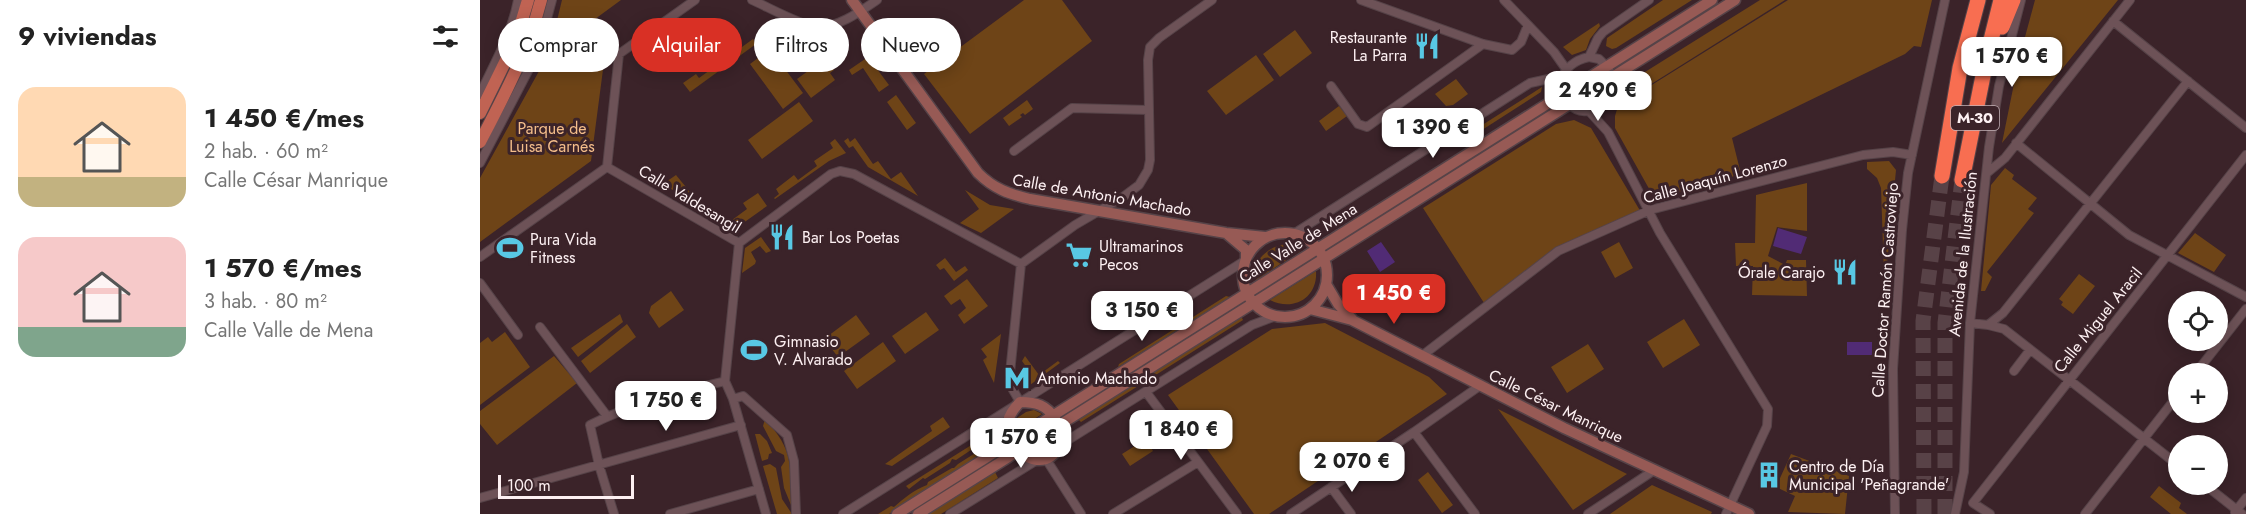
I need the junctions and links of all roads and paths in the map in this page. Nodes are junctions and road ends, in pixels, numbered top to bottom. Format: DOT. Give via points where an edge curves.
graph roads {
  1 [pos="518,0"];
  2 [pos="528,0"];
  3 [pos="541,0"];
  4 [pos="552,0"];
  5 [pos="695,0"];
  6 [pos="752,0"];
  7 [pos="852,0"];
  8 [pos="877,0"];
  9 [pos="1212,0"];
  10 [pos="1361,0"];
  11 [pos="1504,0"];
  12 [pos="1649,0"];
  13 [pos="1712,0"];
  14 [pos="1735,0"];
  15 [pos="1945,0"];
  16 [pos="1970,0"];
  17 [pos="1978,0"];
  18 [pos="2001,0"];
  19 [pos="2013,0"];
  20 [pos="2021,0"];
  21 [pos="2130,0"];
  22 [pos="860,12"];
  23 [pos="2113,21"];
  24 [pos="1528,25"];
  25 [pos="1483,44"];
  26 [pos="1987,56"];
  27 [pos="1589,57"];
  28 [pos="1607,66"];
  29 [pos="1960,68"];
  30 [pos="1567,70"];
  31 [pos="1613,77"];
  32 [pos="2188,81"];
  33 [pos="1331,86"];
  34 [pos="480,94"];
  35 [pos="1566,99"];
  36 [pos="1603,106"];
  37 [pos="1148,110"];
  38 [pos="1588,110"];
  39 [pos="480,113"];
  40 [pos="2246,128"];
  41 [pos="1608,132"];
  42 [pos="480,142"];
  43 [pos="2016,143"];
  44 [pos="1989,147"];
  45 [pos="1014,151"];
  46 [pos="1912,155"];
  47 [pos="2246,155"];
  48 [pos="2005,158"];
  49 [pos="480,163"];
  50 [pos="607,167"];
  51 [pos="1987,173"];
  52 [pos="1942,176"];
  53 [pos="1962,180"];
  54 [pos="2090,203"];
  55 [pos="1099,210"];
  56 [pos="1650,210"];
  57 [pos="1226,233"];
  58 [pos="1295,233"];
  59 [pos="1265,237"];
  60 [pos="739,243"];
  61 [pos="1321,254"];
  62 [pos="480,257"];
  63 [pos="2167,257"];
  64 [pos="1246,260"];
  65 [pos="1021,264"];
  66 [pos="480,283"];
  67 [pos="1326,284"];
  68 [pos="1247,292"];
  69 [pos="2246,297"];
  70 [pos="1254,303"];
  71 [pos="1310,309"];
  72 [pos="2246,309"];
  73 [pos="1276,316"];
  74 [pos="1352,320"];
  75 [pos="1970,323"];
  76 [pos="1988,325"];
  77 [pos="540,327"];
  78 [pos="518,335"];
  79 [pos="2030,350"];
  80 [pos="1423,355"];
  81 [pos="2204,363"];
  82 [pos="2014,371"];
  83 [pos="725,381"];
  84 [pos="2068,381"];
  85 [pos="1480,386"];
  86 [pos="1146,392"];
  87 [pos="733,399"];
  88 [pos="1020,402"];
  89 [pos="2168,408"];
  90 [pos="607,416"];
  91 [pos="1056,420"];
  92 [pos="741,425"];
  93 [pos="1414,432"];
  94 [pos="2143,439"];
  95 [pos="1012,441"];
  96 [pos="1059,445"];
  97 [pos="1020,451"];
  98 [pos="2168,458"];
  99 [pos="1042,459"];
  100 [pos="1198,462"];
  101 [pos="599,465"];
  102 [pos="1653,471"];
  103 [pos="1331,487"];
  104 [pos="759,489"];
  105 [pos="2217,495"];
  106 [pos="480,498"];
  107 [pos="2246,498"];
  108 [pos="1728,510"];
  109 [pos="2238,513"];
  110 [pos="614,514"];
  111 [pos="670,514"];
  112 [pos="766,514"];
  113 [pos="796,514"];
  114 [pos="843,514"];
  115 [pos="897,514"];
  116 [pos="918,514"];
  117 [pos="950,514"];
  118 [pos="1081,514"];
  119 [pos="1113,514"];
  120 [pos="1237,514"];
  121 [pos="1291,514"];
  122 [pos="1351,514"];
  123 [pos="1475,514"];
  124 [pos="1588,514"];
  125 [pos="1749,514"];
  126 [pos="1895,514"];
  127 [pos="1955,514"];
  128 [pos="1990,514"];
  129 [pos="2085,514"];
  1 -- 34 [label="street" via="502,48"];
  2 -- 39 [label="main road" via="516,40"];
  3 -- 42 [label="main road" via="520,63"];
  4 -- 49 [label="street" via="538,52"];
  5 -- 50 [label="street" via="619,54"];
  6 -- 22 [label="street" via="816,27 831,26"];
  7 -- 22 [label="main road, Calle de Antonio Machado"];
  8 -- 22 [label="street"];
  9 -- 37 [label="street" via="1150,47"];
  10 -- 25 [label="street"];
  11 -- 24 [label="street"];
  12 -- 27 [label="street" via="1603,32"];
  13 -- 28 [label="main road, Calle Valle de Mena"];
  14 -- 31 [label="main road, Calle Valle de Mena"];
  15 -- 46 [label="street, Calle Doctor Ramón Castroviejo"];
  16 -- 29 [label="highway"];
  17 -- 29 [label="highway, M-30"];
  18 -- 26 [label="highway, M-30"];
  19 -- 26 [label="highway"];
  20 -- 44 [label="street, Avenida de la Ilustración" via="1999,86"];
  21 -- 23 [label="street"];
  22 -- 55 [label="main road, Calle de Antonio Machado" via="989,185 1030,199"];
  23 -- 32 [label="street"];
  23 -- 43 [label="street"];
  24 -- 25 [label="street" via="1521,42 1512,50"];
  24 -- 30 [label="street"];
  25 -- 33 [label="street" via="1367,127 1358,124"];
  26 -- 53 [label="highway, M-30"];
  27 -- 28 [label="street"];
  27 -- 30 [label="street, Calle Valle de Mena" via="1580,58"];
  28 -- 31 [label="street"];
  28 -- 35 [label="main road, Calle Valle de Mena"];
  29 -- 52 [label="highway, M-30"];
  30 -- 35 [label="street" via="1559,83"];
  30 -- 58 [label="street, Calle Valle de Mena" via="1530,83"];
  31 -- 35 [label="main road, Calle Valle de Mena"];
  31 -- 36 [label="street" via="1612,90"];
  32 -- 40 [label="street"];
  32 -- 54 [label="street"];
  35 -- 38 [label="street" via="1576,108"];
  35 -- 61 [label="main road, Calle Valle de Mena"];
  36 -- 38 [label="street"];
  36 -- 41 [label="street"];
  37 -- 45 [label="street" via="1072,108"];
  37 -- 55 [label="street" via="1148,170 1139,185"];
  38 -- 41 [label="street"];
  41 -- 56 [label="street"];
  43 -- 48 [label="street"];
  43 -- 54 [label="street"];
  44 -- 48 [label="street" via="1992,155"];
  44 -- 51 [label="street, Avenida de la Ilustración"];
  46 -- 56 [label="street, Calle Joaquín Lorenzo" via="1863,155"];
  46 -- 126 [label="street, Calle Doctor Ramón Castroviejo" via="1901,236 1893,369"];
  47 -- 63 [label="street, Calle Miguel Aracil"];
  48 -- 51 [label="street"];
  50 -- 60 [label="street, Calle Valdesangil"];
  50 -- 62 [label="street"];
  51 -- 75 [label="street, Avenida de la Ilustración"];
  54 -- 63 [label="street" via="2129,235"];
  54 -- 76 [label="street" via="2003,313"];
  55 -- 57 [label="main road, Calle de Antonio Machado"];
  55 -- 65 [label="street"];
  56 -- 80 [label="street, Calle Joaquín Lorenzo" via="1558,252"];
  56 -- 108 [label="street" via="1660,233 1768,409 1767,426"];
  57 -- 59 [label="main road, Calle de Antonio Machado"];
  57 -- 64 [label="main road" via="1246,250"];
  58 -- 59 [label="main road, Calle de Antonio Machado"];
  58 -- 61 [label="main road" via="1308,239"];
  59 -- 64 [label="main road"];
  60 -- 65 [label="street" via="840,171 854,174"];
  60 -- 83 [label="street, Calle Valdesangil"];
  61 -- 67 [label="main road"];
  61 -- 68 [label="main road, Calle Valle de Mena"];
  61 -- 70 [label="main road, Calle Valle de Mena"];
  63 -- 69 [label="street"];
  63 -- 84 [label="street, Calle Miguel Aracil"];
  64 -- 68 [label="main road" via="1243,280"];
  64 -- 88 [label="street, Calle Valle de Mena"];
  65 -- 88 [label="street" via="1009,383"];
  66 -- 78 [label="street"];
  67 -- 71 [label="main road"];
  67 -- 74 [label="main road, Calle César Manrique"];
  68 -- 70 [label="main road"];
  68 -- 91 [label="main road, Calle Valle de Mena"];
  70 -- 73 [label="main road"];
  70 -- 91 [label="main road, Calle Valle de Mena"];
  71 -- 73 [label="main road"];
  71 -- 74 [label="main road, Calle César Manrique"];
  72 -- 81 [label="street"];
  73 -- 86 [label="street" via="1252,325"];
  74 -- 80 [label="main road, Calle César Manrique"];
  75 -- 76 [label="street"];
  75 -- 127 [label="street, Avenida de la Ilustración" via="1964,472"];
  76 -- 79 [label="street" via="2004,329"];
  77 -- 90 [label="street"];
  79 -- 82 [label="street"];
  79 -- 84 [label="street"];
  80 -- 85 [label="main road, Calle César Manrique"];
  83 -- 87 [label="street"];
  83 -- 90 [label="street" via="653,399"];
  84 -- 94 [label="street"];
  84 -- 128 [label="street, Calle Miguel Aracil" via="1973,504"];
  85 -- 93 [label="street"];
  85 -- 102 [label="main road, Calle César Manrique"];
  86 -- 96 [label="street"];
  86 -- 100 [label="street"];
  87 -- 92 [label="street"];
  87 -- 113 [label="street" via="743,396 787,435 795,468"];
  88 -- 91 [label="main road" via="1041,405"];
  88 -- 95 [label="main road" via="1008,423"];
  88 -- 114 [label="street, Calle Valle de Mena"];
  89 -- 94 [label="street"];
  90 -- 101 [label="street" via="590,425"];
  91 -- 95 [label="main road, Calle Valle de Mena"];
  91 -- 96 [label="main road" via="1062,434"];
  91 -- 97 [label="main road, Calle Valle de Mena"];
  92 -- 101 [label="street"];
  92 -- 104 [label="street"];
  93 -- 103 [label="street"];
  93 -- 123 [label="street"];
  94 -- 98 [label="street"];
  94 -- 129 [label="street"];
  95 -- 97 [label="main road"];
  95 -- 115 [label="main road, Calle Valle de Mena"];
  96 -- 99 [label="main road"];
  97 -- 99 [label="main road"];
  97 -- 116 [label="main road, Calle Valle de Mena"];
  99 -- 117 [label="street"];
  99 -- 118 [label="street"];
  100 -- 119 [label="street"];
  100 -- 120 [label="street"];
  101 -- 106 [label="street"];
  101 -- 110 [label="street"];
  102 -- 108 [label="main road, Calle César Manrique"];
  102 -- 124 [label="street"];
  103 -- 121 [label="street"];
  103 -- 122 [label="street"];
  104 -- 111 [label="street"];
  104 -- 112 [label="street"];
  105 -- 109 [label="street"];
  107 -- 109 [label="street"];
  108 -- 125 [label="main road, Calle César Manrique"];
}
